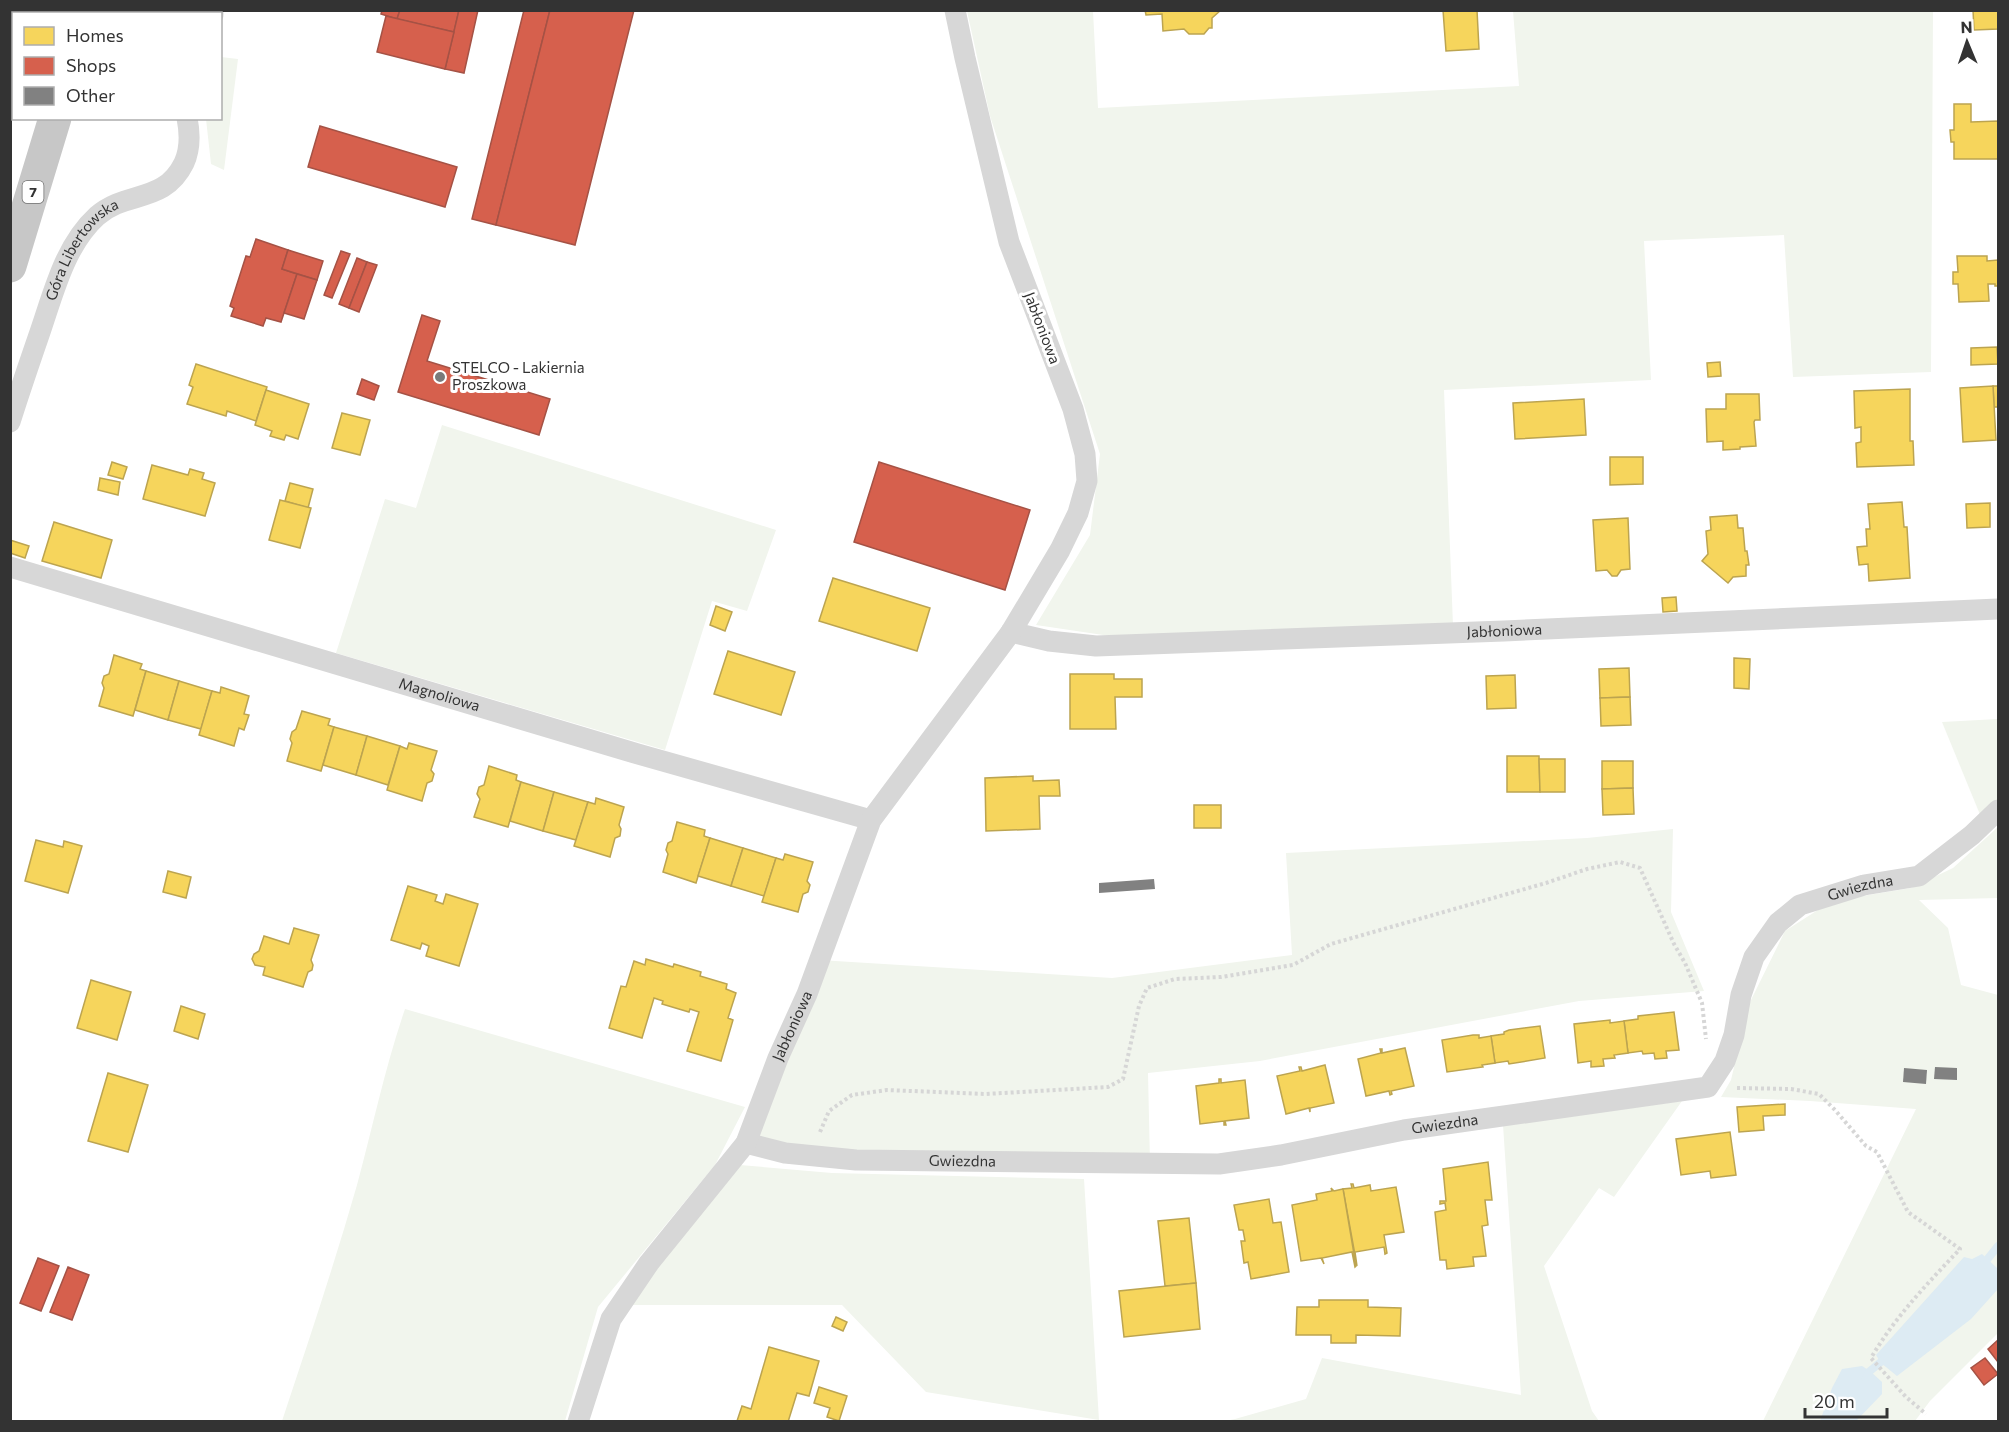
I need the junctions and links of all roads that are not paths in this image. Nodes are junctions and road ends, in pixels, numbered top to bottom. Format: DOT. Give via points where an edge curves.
graph roads {
  1 [pos="955,10"];
  2 [pos="54,120"];
  3 [pos="187,120"];
  4 [pos="10,266"];
  5 [pos="10,422"];
  6 [pos="10,567"];
  7 [pos="1998,609"];
  8 [pos="1011,632"];
  9 [pos="1998,810"];
  10 [pos="871,820"];
  11 [pos="746,1143"];
  12 [pos="578,1422"];
  1 -- 8 [label="street, Jabłoniowa" via="1009,242 1073,409 1085,454 1087,481 1078,513"];
  2 -- 4 [label="highway, 7"];
  3 -- 5 [label="street, Góra Libertowska" via="189,145 177,177 154,193 103,212 75,244 57,283"];
  6 -- 10 [label="street, Magnoliowa"];
  7 -- 8 [label="street, Jabłoniowa" via="1096,646"];
  8 -- 10 [label="street, Jabłoniowa"];
  9 -- 11 [label="street, Gwiezdna" via="1919,876 1864,885 1800,905 1778,923 1754,957 1725,1061 1708,1087 1404,1130 1219,1164 856,1160 785,1153"];
  10 -- 11 [label="street, Jabłoniowa" via="807,994"];
  11 -- 12 [label="street, Jabłoniowa" via="649,1263 611,1319"];
}
